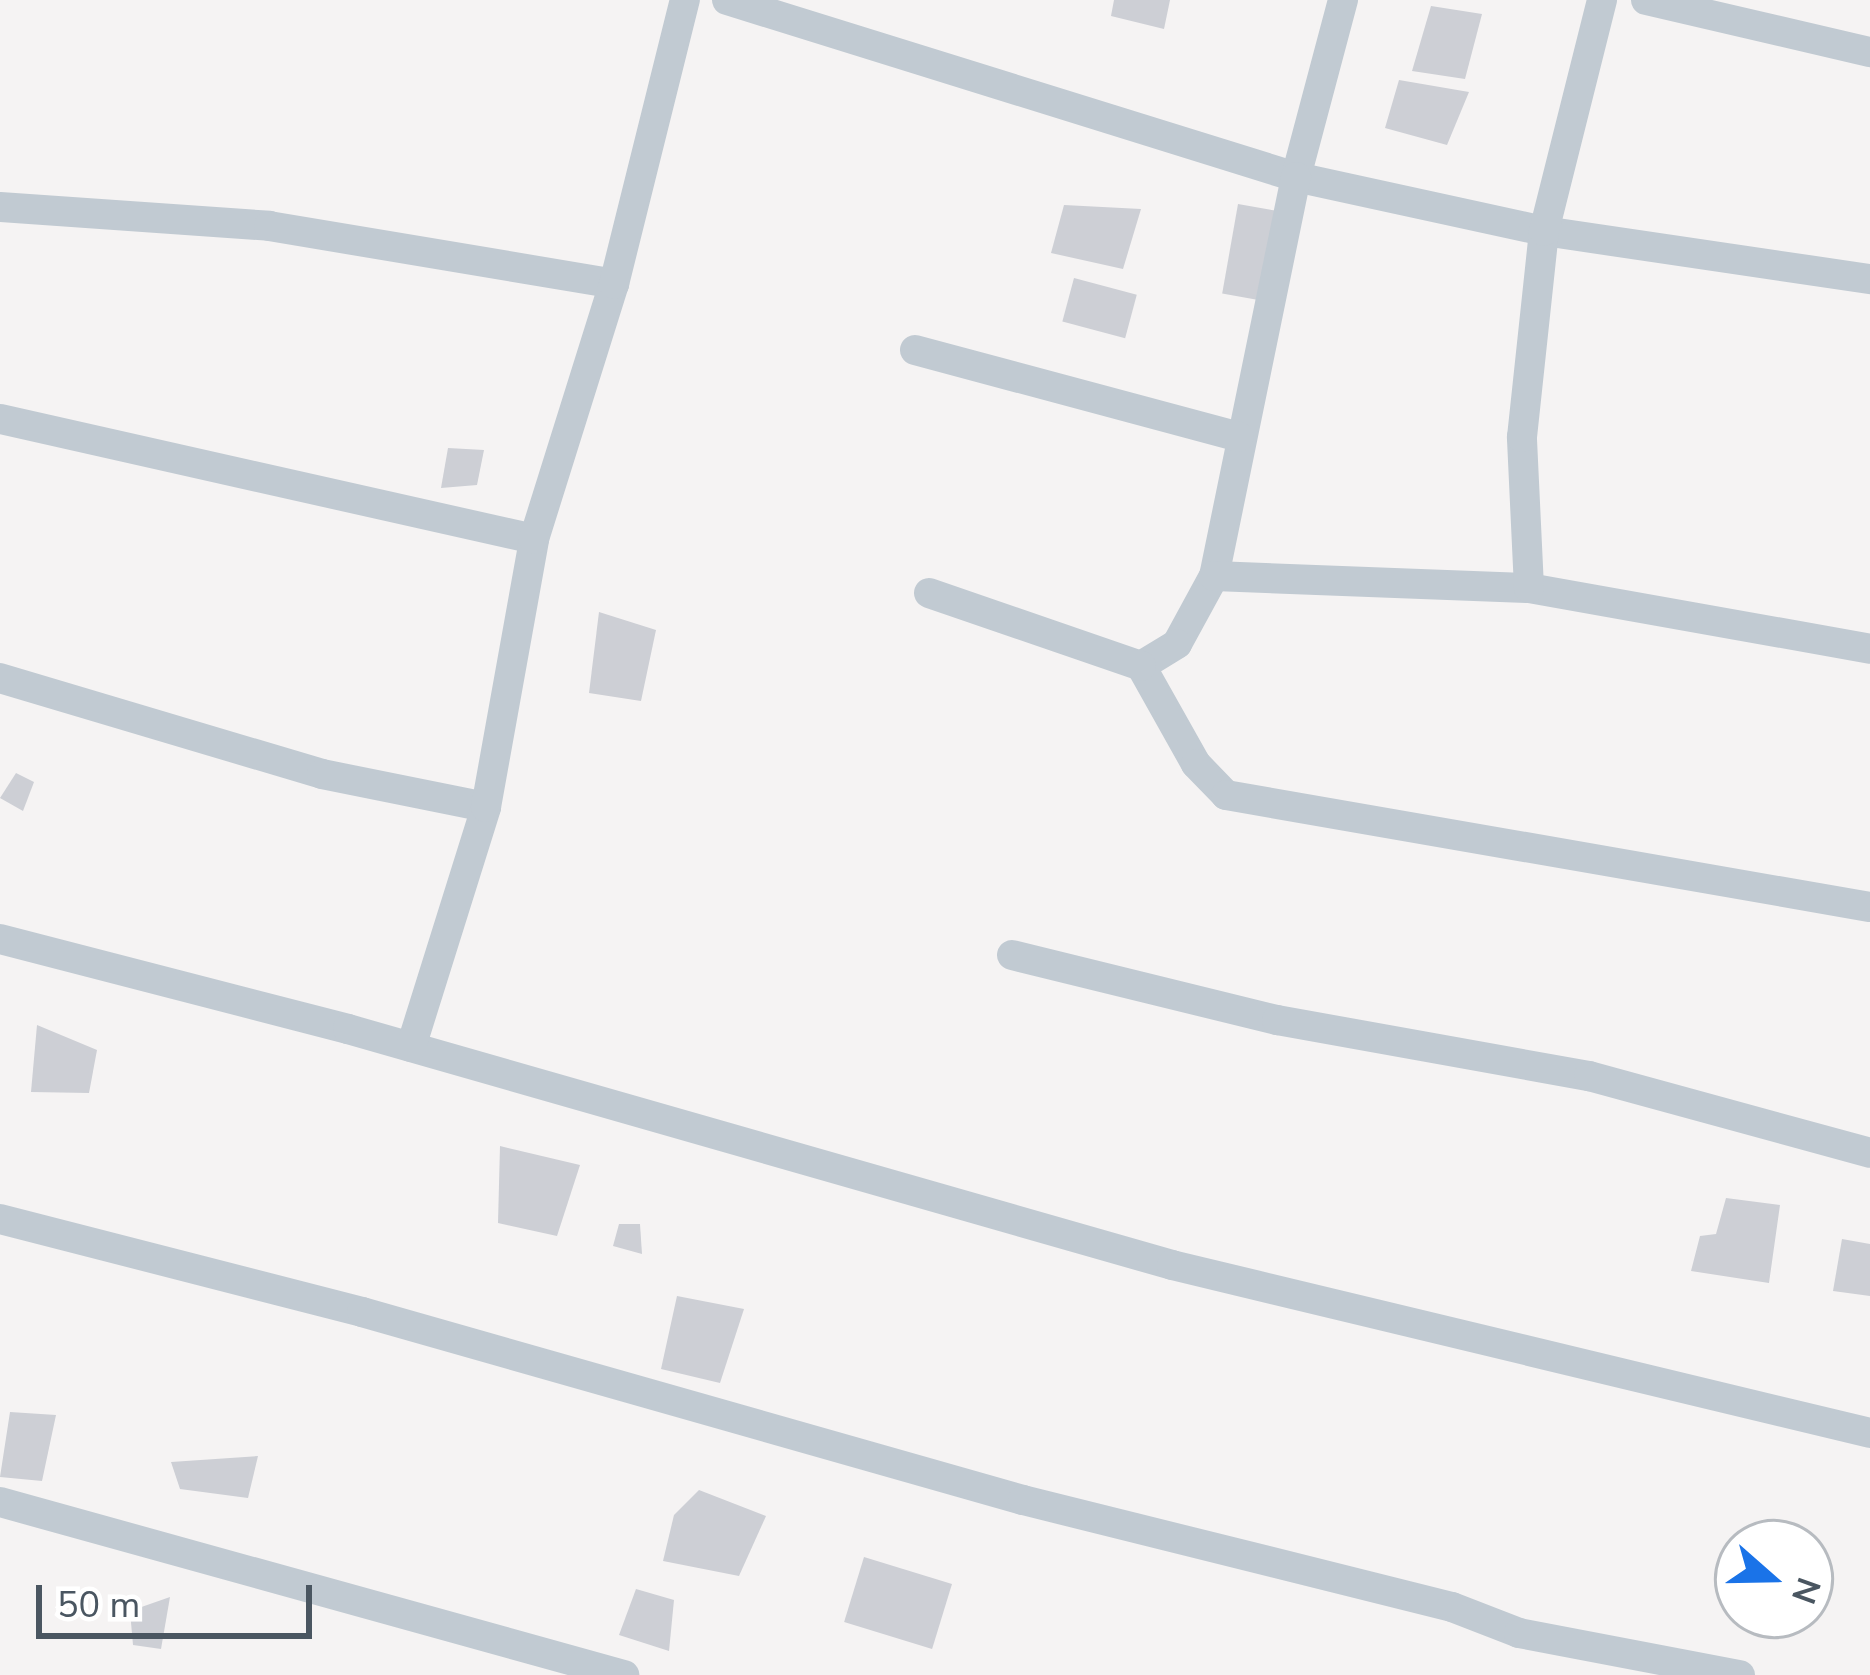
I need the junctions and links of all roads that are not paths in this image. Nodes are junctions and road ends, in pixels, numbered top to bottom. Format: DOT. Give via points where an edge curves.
graph roads {
  1 [pos="686,0"];
  2 [pos="728,0"];
  3 [pos="1343,0"];
  4 [pos="1603,0"];
  5 [pos="1646,0"];
  6 [pos="1870,52"];
  7 [pos="1296,177"];
  8 [pos="0,207"];
  9 [pos="1544,231"];
  10 [pos="1870,279"];
  11 [pos="614,284"];
  12 [pos="916,350"];
  13 [pos="0,419"];
  14 [pos="1239,437"];
  15 [pos="534,539"];
  16 [pos="1214,576"];
  17 [pos="1529,588"];
  18 [pos="929,593"];
  19 [pos="1870,649"];
  20 [pos="1141,666"];
  21 [pos="0,678"];
  22 [pos="486,807"];
  23 [pos="1870,908"];
  24 [pos="0,939"];
  25 [pos="1012,955"];
  26 [pos="411,1047"];
  27 [pos="1870,1154"];
  28 [pos="0,1220"];
  29 [pos="1870,1433"];
  30 [pos="0,1502"];
  31 [pos="624,1675"];
  32 [pos="1740,1675"];
  1 -- 11 [label="street"];
  2 -- 7 [label="street"];
  3 -- 7 [label="street"];
  4 -- 9 [label="street"];
  5 -- 6 [label="street"];
  7 -- 9 [label="street"];
  7 -- 14 [label="street"];
  8 -- 11 [label="street" via="269,226"];
  9 -- 10 [label="street"];
  9 -- 17 [label="street" via="1522,437"];
  11 -- 15 [label="street"];
  12 -- 14 [label="street"];
  13 -- 15 [label="street"];
  14 -- 16 [label="street"];
  15 -- 22 [label="street"];
  16 -- 17 [label="street"];
  16 -- 20 [label="street" via="1177,644"];
  17 -- 19 [label="street"];
  18 -- 20 [label="street"];
  20 -- 23 [label="street" via="1196,764 1226,795"];
  21 -- 22 [label="street" via="322,774"];
  22 -- 26 [label="street"];
  24 -- 26 [label="street"];
  25 -- 27 [label="street" via="1277,1020 1589,1076"];
  26 -- 29 [label="street" via="1172,1265"];
  28 -- 32 [label="street" via="362,1312 1023,1500 1452,1607 1520,1633"];
  30 -- 31 [label="street"];
}
